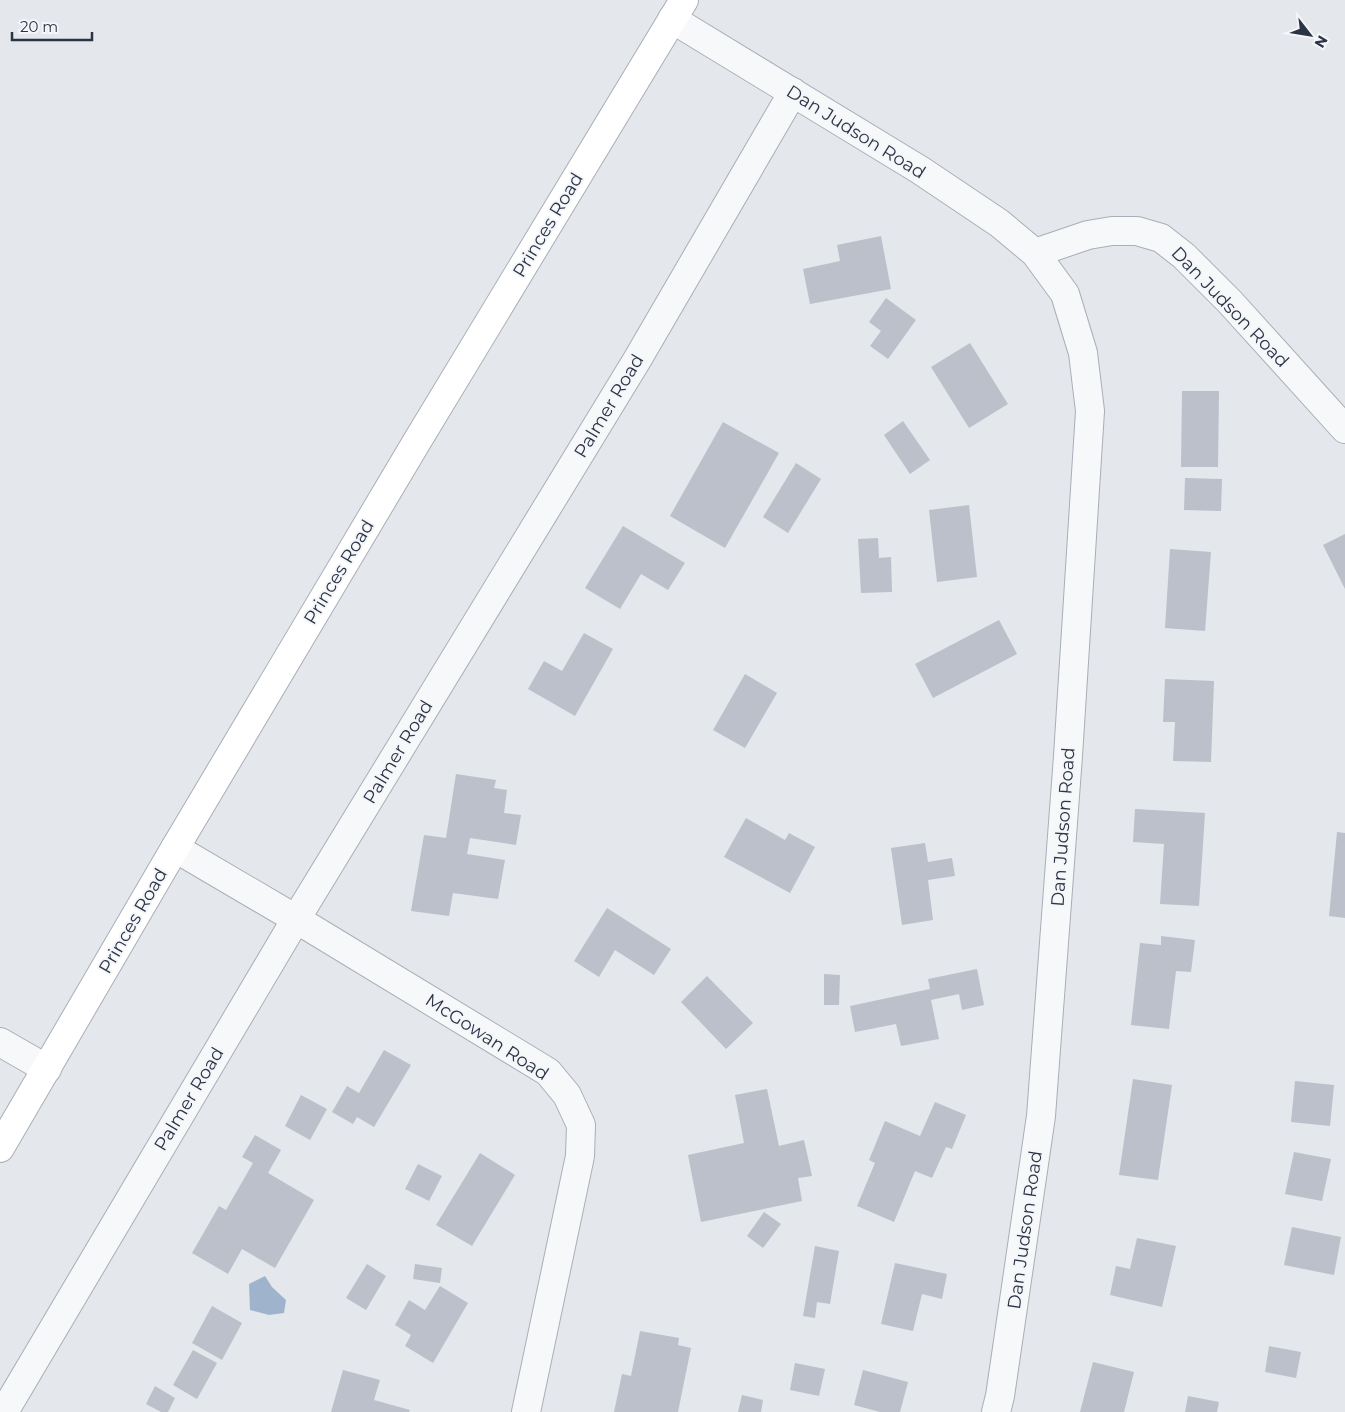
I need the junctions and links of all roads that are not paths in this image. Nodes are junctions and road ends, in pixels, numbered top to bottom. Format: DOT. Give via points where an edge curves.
graph roads {
  1 [pos="678,10"];
  2 [pos="793,92"];
  3 [pos="1035,252"];
  4 [pos="1345,429"];
  5 [pos="175,848"];
  6 [pos="296,919"];
  7 [pos="0,1042"];
  8 [pos="47,1069"];
  9 [pos="0,1148"];
  10 [pos="4,1412"];
  11 [pos="526,1412"];
  12 [pos="996,1412"];
  1 -- 2 [label="street, Dan Judson Road"];
  1 -- 5 [label="main road, Princes Road"];
  2 -- 3 [label="street, Dan Judson Road" via="999,222"];
  2 -- 6 [label="street, Palmer Road" via="637,360"];
  3 -- 4 [label="street, Dan Judson Road" via="1112,231 1137,232 1161,238 1230,302"];
  3 -- 12 [label="street, Dan Judson Road" via="1065,294 1083,353 1090,411 1041,1116"];
  5 -- 6 [label="street, McGowan Road"];
  5 -- 8 [label="main road, Princes Road"];
  6 -- 10 [label="street, Palmer Road"];
  6 -- 11 [label="street, McGowan Road" via="548,1072 567,1095 581,1125 580,1156"];
  7 -- 8 [label="street"];
  8 -- 9 [label="main road, Princes Road"];
}
